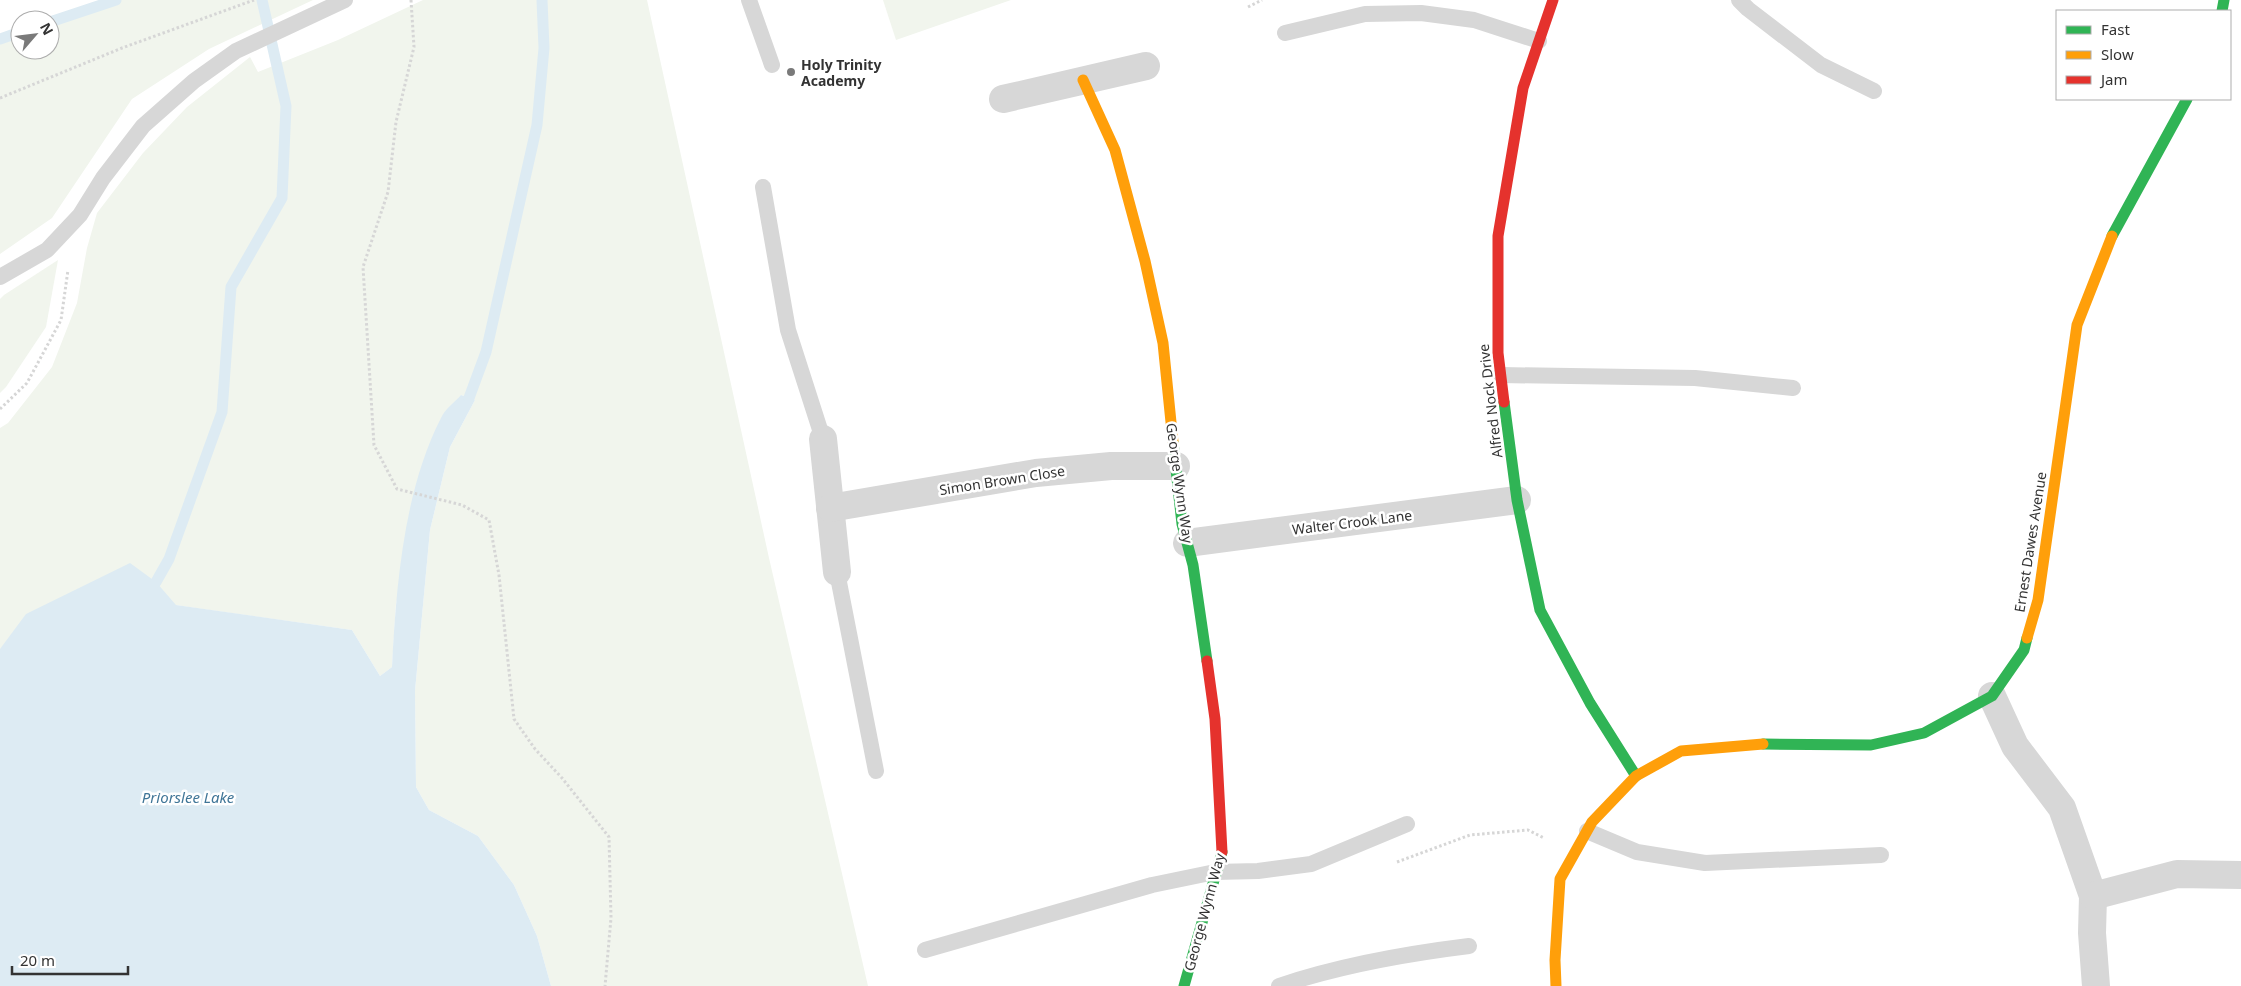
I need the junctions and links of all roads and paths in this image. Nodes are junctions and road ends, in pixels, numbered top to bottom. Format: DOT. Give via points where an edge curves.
graph roads {
  1 [pos="254,0"];
  2 [pos="345,0"];
  3 [pos="411,0"];
  4 [pos="749,0"];
  5 [pos="1262,0"];
  6 [pos="1552,0"];
  7 [pos="1739,0"];
  8 [pos="1248,7"];
  9 [pos="1284,33"];
  10 [pos="1539,41"];
  11 [pos="772,66"];
  12 [pos="1146,66"];
  13 [pos="1082,80"];
  14 [pos="1874,91"];
  15 [pos="0,98"];
  16 [pos="1003,99"];
  17 [pos="2186,100"];
  18 [pos="763,186"];
  19 [pos="71,224"];
  20 [pos="0,277"];
  21 [pos="1501,375"];
  22 [pos="1793,388"];
  23 [pos="0,409"];
  24 [pos="823,439"];
  25 [pos="1176,466"];
  26 [pos="1518,500"];
  27 [pos="830,508"];
  28 [pos="1187,543"];
  29 [pos="836,572"];
  30 [pos="1992,696"];
  31 [pos="876,771"];
  32 [pos="1636,776"];
  33 [pos="1407,824"];
  34 [pos="1587,831"];
  35 [pos="1575,852"];
  36 [pos="1881,855"];
  37 [pos="1391,864"];
  38 [pos="1215,872"];
  39 [pos="2241,875"];
  40 [pos="2093,896"];
  41 [pos="1469,946"];
  42 [pos="925,950"];
  43 [pos="605,986"];
  44 [pos="1184,986"];
  45 [pos="1279,986"];
  46 [pos="1556,986"];
  47 [pos="2096,986"];
  1 -- 15 [label="path" via="122,48"];
  2 -- 19 [label="lane" via="236,51 194,81 143,126"];
  3 -- 43 [label="path" via="414,47 396,122 388,192 363,267 374,445 397,488 462,505 489,520 499,575 514,719 608,837 610,918"];
  4 -- 11 [label="lane"];
  5 -- 8 [label="path"];
  6 -- 10 [label="street, Alfred Nock Drive"];
  7 -- 14 [label="lane" via="1821,65"];
  9 -- 10 [label="lane" via="1365,14 1421,13 1474,20"];
  10 -- 21 [label="street, Alfred Nock Drive" via="1523,88 1498,236 1498,353"];
  12 -- 13 [label="street"];
  13 -- 16 [label="street"];
  13 -- 25 [label="street, George Wynn Way" via="1115,150 1145,261 1163,343"];
  17 -- 30 [label="street, Ernest Dawes Avenue" via="2114,230 2077,326 2038,600 2024,650"];
  18 -- 24 [label="lane" via="788,330"];
  19 -- 20 [label="lane" via="47,250"];
  19 -- 23 [label="path" via="71,249 61,320 27,382"];
  21 -- 22 [label="lane" via="1695,378"];
  21 -- 26 [label="street, Alfred Nock Drive"];
  24 -- 27 [label="street"];
  25 -- 27 [label="street, Simon Brown Close" via="1111,466 1036,473"];
  25 -- 28 [label="street, George Wynn Way"];
  26 -- 28 [label="street, Walter Crook Lane"];
  26 -- 32 [label="street, Alfred Nock Drive" via="1540,610 1590,703"];
  27 -- 29 [label="street"];
  28 -- 38 [label="street, George Wynn Way" via="1215,719 1222,855"];
  29 -- 31 [label="lane"];
  30 -- 32 [label="street, Ernest Dawes Avenue" via="1924,732 1880,743 1758,744 1682,751"];
  30 -- 40 [label="street" via="2015,746 2062,808"];
  32 -- 34 [label="street, Ernest Dawes Avenue"];
  33 -- 38 [label="lane" via="1311,864 1258,871"];
  34 -- 35 [label="street, Ernest Dawes Avenue"];
  34 -- 36 [label="lane" via="1637,852 1704,863"];
  35 -- 37 [label="path" via="1528,830 1470,835"];
  35 -- 46 [label="street, Ernest Dawes Avenue" via="1560,879"];
  38 -- 42 [label="lane" via="1152,885"];
  38 -- 44 [label="street, George Wynn Way"];
  39 -- 40 [label="street" via="2177,874"];
  40 -- 47 [label="street"];
  41 -- 45 [label="lane" via="1411,953 1324,971"];
}
